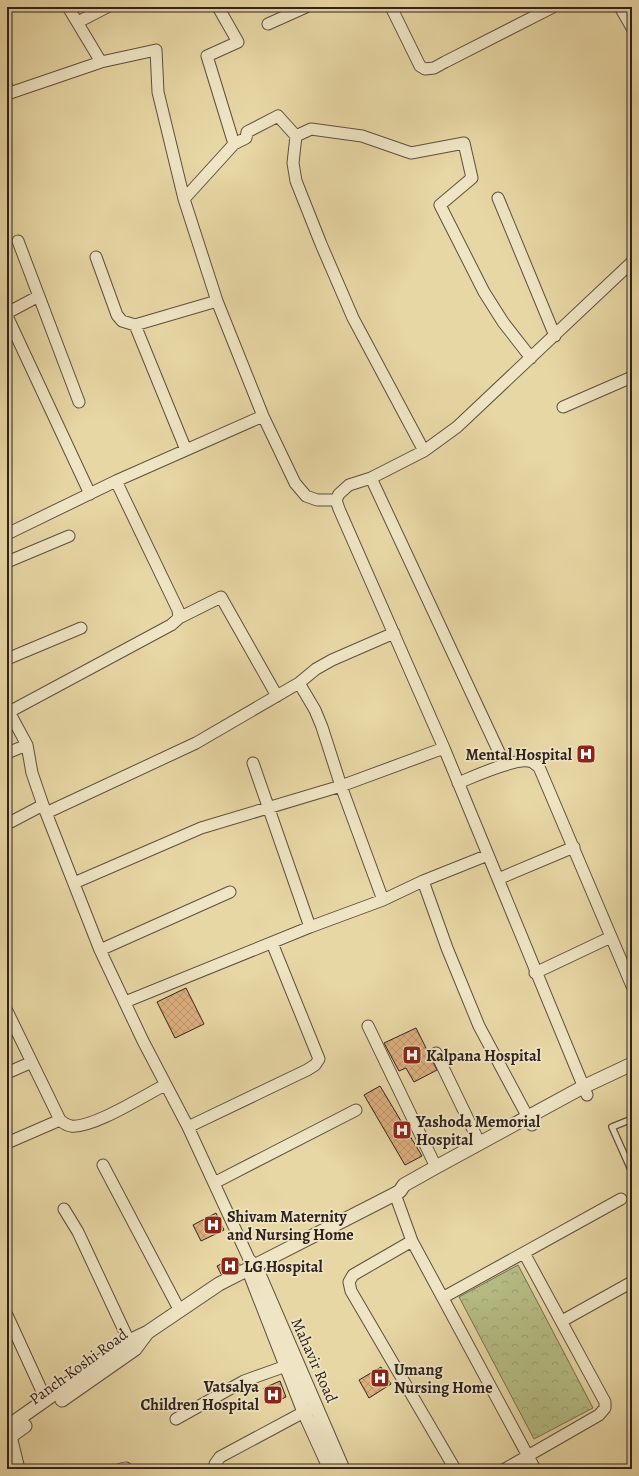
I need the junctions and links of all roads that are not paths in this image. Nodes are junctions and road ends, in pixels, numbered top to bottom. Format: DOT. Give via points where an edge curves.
graph roads {
  1 [pos="68,7"];
  2 [pos="107,7"];
  3 [pos="218,7"];
  4 [pos="306,7"];
  5 [pos="391,7"];
  6 [pos="620,7"];
  7 [pos="549,8"];
  8 [pos="78,22"];
  9 [pos="268,24"];
  10 [pos="632,28"];
  11 [pos="101,62"];
  12 [pos="7,87"];
  13 [pos="296,136"];
  14 [pos="234,144"];
  15 [pos="498,198"];
  16 [pos="184,199"];
  17 [pos="18,241"];
  18 [pos="96,256"];
  19 [pos="632,262"];
  20 [pos="39,296"];
  21 [pos="217,301"];
  22 [pos="7,313"];
  23 [pos="7,316"];
  24 [pos="135,324"];
  25 [pos="555,336"];
  26 [pos="531,358"];
  27 [pos="632,377"];
  28 [pos="79,402"];
  29 [pos="563,407"];
  30 [pos="263,416"];
  31 [pos="186,450"];
  32 [pos="424,452"];
  33 [pos="372,478"];
  34 [pos="116,481"];
  35 [pos="90,494"];
  36 [pos="336,500"];
  37 [pos="7,534"];
  38 [pos="68,536"];
  39 [pos="7,562"];
  40 [pos="179,618"];
  41 [pos="81,628"];
  42 [pos="394,633"];
  43 [pos="7,659"];
  44 [pos="299,683"];
  45 [pos="277,696"];
  46 [pos="8,710"];
  47 [pos="27,745"];
  48 [pos="444,748"];
  49 [pos="7,752"];
  50 [pos="252,763"];
  51 [pos="505,765"];
  52 [pos="458,783"];
  53 [pos="341,786"];
  54 [pos="267,808"];
  55 [pos="44,809"];
  56 [pos="7,824"];
  57 [pos="574,847"];
  58 [pos="488,855"];
  59 [pos="498,879"];
  60 [pos="423,880"];
  61 [pos="74,883"];
  62 [pos="230,892"];
  63 [pos="383,900"];
  64 [pos="310,927"];
  65 [pos="611,937"];
  66 [pos="272,943"];
  67 [pos="100,950"];
  68 [pos="535,973"];
  69 [pos="632,986"];
  70 [pos="125,1002"];
  71 [pos="7,1011"];
  72 [pos="368,1026"];
  73 [pos="436,1053"];
  74 [pos="32,1062"];
  75 [pos="632,1064"];
  76 [pos="7,1073"];
  77 [pos="632,1074"];
  78 [pos="165,1084"];
  79 [pos="585,1091"];
  80 [pos="356,1110"];
  81 [pos="632,1119"];
  82 [pos="60,1120"];
  83 [pos="530,1122"];
  84 [pos="188,1126"];
  85 [pos="7,1143"];
  86 [pos="480,1144"];
  87 [pos="103,1165"];
  88 [pos="436,1167"];
  89 [pos="632,1172"];
  90 [pos="214,1183"];
  91 [pos="398,1193"];
  92 [pos="621,1200"];
  93 [pos="64,1209"];
  94 [pos="412,1241"];
  95 [pos="524,1253"];
  96 [pos="251,1264"];
  97 [pos="632,1282"];
  98 [pos="444,1297"];
  99 [pos="180,1310"];
  100 [pos="7,1314"];
  101 [pos="562,1321"];
  102 [pos="148,1332"];
  103 [pos="129,1341"];
  104 [pos="286,1366"];
  105 [pos="46,1400"];
  106 [pos="317,1407"];
  107 [pos="304,1412"];
  108 [pos="176,1419"];
  109 [pos="8,1434"];
  110 [pos="528,1456"];
  111 [pos="126,1468"];
  112 [pos="19,1469"];
  113 [pos="121,1469"];
  114 [pos="215,1469"];
  115 [pos="330,1469"];
  116 [pos="343,1469"];
  117 [pos="455,1469"];
  118 [pos="505,1469"];
  119 [pos="536,1469"];
  1 -- 8 [label="street"];
  2 -- 8 [label="street"];
  3 -- 14 [label="street" via="238,42 207,56"];
  4 -- 9 [label="street"];
  5 -- 7 [label="street" via="420,66 425,69 434,68"];
  6 -- 10 [label="street"];
  8 -- 11 [label="street"];
  11 -- 12 [label="street" via="10,93"];
  11 -- 16 [label="street" via="156,50 158,92"];
  13 -- 14 [label="street" via="278,116 247,132 246,138"];
  13 -- 26 [label="street" via="311,129 362,136 411,153 464,143 472,178 440,206 484,292"];
  13 -- 32 [label="street" via="292,163 296,181 321,244 353,318"];
  14 -- 16 [label="street"];
  15 -- 25 [label="street"];
  16 -- 21 [label="street"];
  17 -- 20 [label="street"];
  18 -- 24 [label="street" via="117,315 122,322"];
  19 -- 25 [label="street"];
  20 -- 22 [label="street"];
  20 -- 28 [label="street"];
  21 -- 24 [label="street"];
  21 -- 30 [label="street"];
  23 -- 35 [label="street"];
  24 -- 31 [label="street"];
  25 -- 26 [label="street"];
  26 -- 32 [label="street" via="456,427"];
  27 -- 29 [label="street"];
  30 -- 31 [label="street"];
  30 -- 36 [label="street" via="295,483 306,496 317,500"];
  31 -- 34 [label="street"];
  32 -- 33 [label="street"];
  33 -- 36 [label="street" via="349,485"];
  33 -- 51 [label="street"];
  34 -- 35 [label="street"];
  34 -- 40 [label="street" via="178,610"];
  35 -- 37 [label="street"];
  36 -- 42 [label="street"];
  38 -- 39 [label="street"];
  40 -- 45 [label="street" via="221,597"];
  40 -- 46 [label="street" via="171,625"];
  41 -- 43 [label="street"];
  42 -- 44 [label="street" via="332,660"];
  42 -- 48 [label="street"];
  44 -- 45 [label="street"];
  44 -- 53 [label="street" via="322,727"];
  45 -- 55 [label="street" via="196,743"];
  46 -- 47 [label="street"];
  47 -- 49 [label="street"];
  47 -- 55 [label="street" via="32,773"];
  48 -- 52 [label="street"];
  48 -- 53 [label="street"];
  50 -- 54 [label="street"];
  51 -- 52 [label="street"];
  51 -- 57 [label="street" via="532,761 539,767"];
  52 -- 58 [label="street"];
  53 -- 54 [label="street"];
  53 -- 63 [label="street"];
  54 -- 61 [label="street" via="201,828"];
  54 -- 64 [label="street"];
  55 -- 56 [label="street"];
  55 -- 61 [label="street"];
  57 -- 59 [label="street"];
  57 -- 65 [label="street"];
  58 -- 59 [label="street"];
  58 -- 60 [label="street"];
  59 -- 68 [label="street"];
  60 -- 63 [label="street"];
  60 -- 83 [label="street" via="479,1026"];
  61 -- 67 [label="street"];
  62 -- 67 [label="street"];
  63 -- 64 [label="street"];
  64 -- 66 [label="street"];
  65 -- 68 [label="street"];
  65 -- 69 [label="street"];
  66 -- 70 [label="street"];
  66 -- 84 [label="street" via="318,1058 315,1065"];
  67 -- 70 [label="street"];
  68 -- 79 [label="street"];
  70 -- 78 [label="street"];
  71 -- 74 [label="street"];
  72 -- 88 [label="street"];
  73 -- 86 [label="street"];
  74 -- 76 [label="street"];
  74 -- 82 [label="street"];
  75 -- 79 [label="street, Panch Koshi Road"];
  77 -- 79 [label="street"];
  78 -- 82 [label="street" via="103,1118 77,1126 64,1124"];
  78 -- 84 [label="street"];
  79 -- 83 [label="street, Panch Koshi Road"];
  80 -- 90 [label="street"];
  81 -- 89 [label="lane" via="612,1127"];
  82 -- 85 [label="street"];
  83 -- 86 [label="street, Panch Koshi Road"];
  83 -- 91 [label="street" via="407,1191"];
  84 -- 90 [label="street"];
  86 -- 88 [label="street, Panch Koshi Road"];
  87 -- 99 [label="street"];
  88 -- 91 [label="street, Panch Koshi Road" via="404,1185"];
  90 -- 96 [label="street"];
  91 -- 94 [label="street"];
  91 -- 96 [label="street, Panch Koshi Road"];
  92 -- 95 [label="street"];
  93 -- 103 [label="street" via="78,1232"];
  94 -- 98 [label="street"];
  94 -- 117 [label="street" via="353,1275 349,1282 351,1291"];
  95 -- 98 [label="street"];
  95 -- 101 [label="street"];
  96 -- 99 [label="street, Panch Koshi Road"];
  96 -- 104 [label="street"];
  96 -- 106 [label="street, Mahavir Road"];
  97 -- 101 [label="street"];
  98 -- 110 [label="street"];
  99 -- 102 [label="street, Panch Koshi Road"];
  100 -- 105 [label="street"];
  101 -- 110 [label="street" via="605,1402 605,1408 599,1415"];
  102 -- 103 [label="street, Panch Koshi Road"];
  102 -- 109 [label="street, Panch Koshi Road" via="135,1349"];
  103 -- 105 [label="street, Panch Koshi Road"];
  104 -- 107 [label="street"];
  104 -- 108 [label="street" via="244,1381"];
  105 -- 109 [label="street, Panch Koshi Road"];
  106 -- 107 [label="street"];
  106 -- 116 [label="street, Mahavir Road"];
  107 -- 114 [label="street" via="220,1457"];
  107 -- 115 [label="street"];
  109 -- 112 [label="street"];
  110 -- 118 [label="street"];
  110 -- 119 [label="street"];
  111 -- 113 [label="street"];
}
